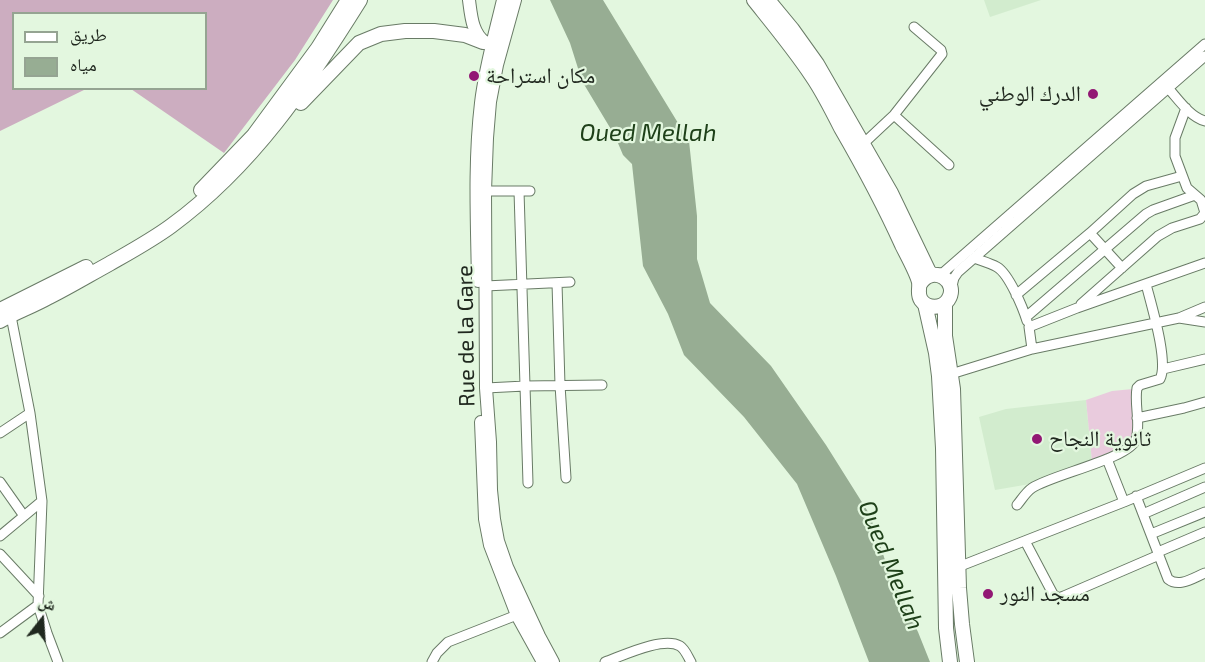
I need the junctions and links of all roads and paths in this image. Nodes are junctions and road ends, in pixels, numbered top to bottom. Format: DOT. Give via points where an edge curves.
graph roads {
  1 [pos="348,0"];
  2 [pos="360,0"];
  3 [pos="469,0"];
  4 [pos="503,0"];
  5 [pos="514,0"];
  6 [pos="754,0"];
  7 [pos="768,0"];
  8 [pos="914,27"];
  9 [pos="492,45"];
  10 [pos="1204,49"];
  11 [pos="1168,88"];
  12 [pos="1186,108"];
  13 [pos="894,115"];
  14 [pos="1205,121"];
  15 [pos="863,144"];
  16 [pos="241,165"];
  17 [pos="949,165"];
  18 [pos="1182,176"];
  19 [pos="485,191"];
  20 [pos="519,191"];
  21 [pos="530,191"];
  22 [pos="1195,195"];
  23 [pos="1205,213"];
  24 [pos="1090,233"];
  25 [pos="1105,250"];
  26 [pos="974,258"];
  27 [pos="1205,263"];
  28 [pos="1122,268"];
  29 [pos="928,277"];
  30 [pos="557,282"];
  31 [pos="570,282"];
  32 [pos="521,284"];
  33 [pos="1146,284"];
  34 [pos="485,286"];
  35 [pos="951,290"];
  36 [pos="1016,295"];
  37 [pos="925,304"];
  38 [pos="945,304"];
  39 [pos="1205,306"];
  40 [pos="1077,308"];
  41 [pos="5,313"];
  42 [pos="1179,318"];
  43 [pos="1028,322"];
  44 [pos="1205,322"];
  45 [pos="1157,323"];
  46 [pos="1032,349"];
  47 [pos="1205,359"];
  48 [pos="1163,369"];
  49 [pos="951,374"];
  50 [pos="603,384"];
  51 [pos="560,385"];
  52 [pos="525,386"];
  53 [pos="486,388"];
  54 [pos="1205,402"];
  55 [pos="30,413"];
  56 [pos="1137,418"];
  57 [pos="0,433"];
  58 [pos="1107,459"];
  59 [pos="1205,468"];
  60 [pos="566,478"];
  61 [pos="0,482"];
  62 [pos="528,483"];
  63 [pos="1205,487"];
  64 [pos="1136,496"];
  65 [pos="42,501"];
  66 [pos="1124,502"];
  67 [pos="1017,505"];
  68 [pos="1205,512"];
  69 [pos="1143,514"];
  70 [pos="24,516"];
  71 [pos="1205,532"];
  72 [pos="1151,534"];
  73 [pos="0,537"];
  74 [pos="1025,541"];
  75 [pos="0,554"];
  76 [pos="1159,554"];
  77 [pos="958,567"];
  78 [pos="1205,573"];
  79 [pos="38,601"];
  80 [pos="522,613"];
  81 [pos="2,628"];
  82 [pos="58,662"];
  83 [pos="432,662"];
  84 [pos="543,662"];
  85 [pos="553,662"];
  86 [pos="605,662"];
  87 [pos="691,662"];
  88 [pos="950,662"];
  89 [pos="967,662"];
  1 -- 41 [label="highway" via="254,135 198,193 119,249"];
  2 -- 16 [label="highway" via="297,96"];
  3 -- 9 [label="main road" via="477,36"];
  4 -- 9 [label="main road, Rue de la Gare"];
  5 -- 9 [label="main road, Rue de la Gare"];
  6 -- 29 [label="highway" via="813,77 895,228"];
  7 -- 15 [label="highway" via="818,64"];
  8 -- 13 [label="street" via="942,54"];
  9 -- 16 [label="highway" via="465,35 434,31 381,34 358,43"];
  9 -- 19 [label="main road, Rue de la Gare"];
  9 -- 80 [label="main road, Rue de la Gare" via="481,103 476,191 483,493 490,545"];
  10 -- 11 [label="street"];
  10 -- 29 [label="street" via="944,272"];
  11 -- 12 [label="street"];
  11 -- 26 [label="street"];
  12 -- 14 [label="street"];
  12 -- 18 [label="street" via="1174,148"];
  13 -- 15 [label="street"];
  13 -- 17 [label="street"];
  15 -- 29 [label="highway" via="891,194"];
  16 -- 41 [label="highway" via="171,226 130,252 48,298"];
  18 -- 22 [label="street"];
  18 -- 24 [label="street" via="1146,186 1133,194"];
  19 -- 20 [label="street"];
  19 -- 34 [label="main road, Rue de la Gare"];
  20 -- 21 [label="street"];
  20 -- 32 [label="street"];
  22 -- 23 [label="street"];
  22 -- 25 [label="street" via="1146,214"];
  23 -- 28 [label="street" via="1200,219 1165,231"];
  24 -- 25 [label="street"];
  24 -- 36 [label="street"];
  25 -- 28 [label="street"];
  25 -- 43 [label="street"];
  26 -- 35 [label="street" via="958,272"];
  26 -- 36 [label="street" via="1002,271"];
  27 -- 33 [label="street"];
  28 -- 40 [label="street"];
  29 -- 35 [label="highway" via="945,278"];
  29 -- 37 [label="highway" via="918,289"];
  30 -- 31 [label="street"];
  30 -- 32 [label="street"];
  30 -- 51 [label="street"];
  32 -- 34 [label="street"];
  32 -- 52 [label="street"];
  33 -- 40 [label="street"];
  33 -- 45 [label="street"];
  34 -- 53 [label="main road, Rue de la Gare"];
  35 -- 38 [label="highway"];
  36 -- 43 [label="street"];
  37 -- 38 [label="highway"];
  37 -- 88 [label="highway" via="939,376"];
  38 -- 49 [label="highway"];
  39 -- 42 [label="street"];
  40 -- 43 [label="street"];
  41 -- 55 [label="street"];
  42 -- 44 [label="street"];
  42 -- 45 [label="street"];
  43 -- 46 [label="street"];
  45 -- 46 [label="street"];
  45 -- 48 [label="street"];
  46 -- 49 [label="street"];
  47 -- 48 [label="street"];
  48 -- 56 [label="street" via="1160,379 1137,388"];
  49 -- 77 [label="highway"];
  50 -- 51 [label="street"];
  51 -- 52 [label="street"];
  51 -- 60 [label="street"];
  52 -- 53 [label="street"];
  52 -- 62 [label="street"];
  53 -- 80 [label="main road, Rue de la Gare" via="494,519"];
  54 -- 56 [label="street"];
  55 -- 57 [label="street"];
  55 -- 65 [label="street"];
  56 -- 58 [label="street" via="1134,444"];
  58 -- 66 [label="street"];
  58 -- 67 [label="street" via="1040,483"];
  59 -- 64 [label="street"];
  61 -- 70 [label="street"];
  63 -- 69 [label="street"];
  64 -- 66 [label="street"];
  64 -- 69 [label="street"];
  65 -- 70 [label="street"];
  65 -- 79 [label="street"];
  66 -- 74 [label="street"];
  68 -- 72 [label="street"];
  69 -- 72 [label="street"];
  70 -- 73 [label="street"];
  71 -- 76 [label="street"];
  72 -- 76 [label="street"];
  74 -- 76 [label="street" via="1053,594 1061,598"];
  74 -- 77 [label="street"];
  75 -- 79 [label="street"];
  76 -- 78 [label="street" via="1173,583"];
  77 -- 89 [label="highway"];
  79 -- 81 [label="street"];
  79 -- 82 [label="street"];
  80 -- 83 [label="street" via="448,642"];
  80 -- 84 [label="main road, Rue de la Gare"];
  80 -- 85 [label="main road, Rue de la Gare"];
  86 -- 87 [label="street" via="647,646 674,644 682,647"];
}
